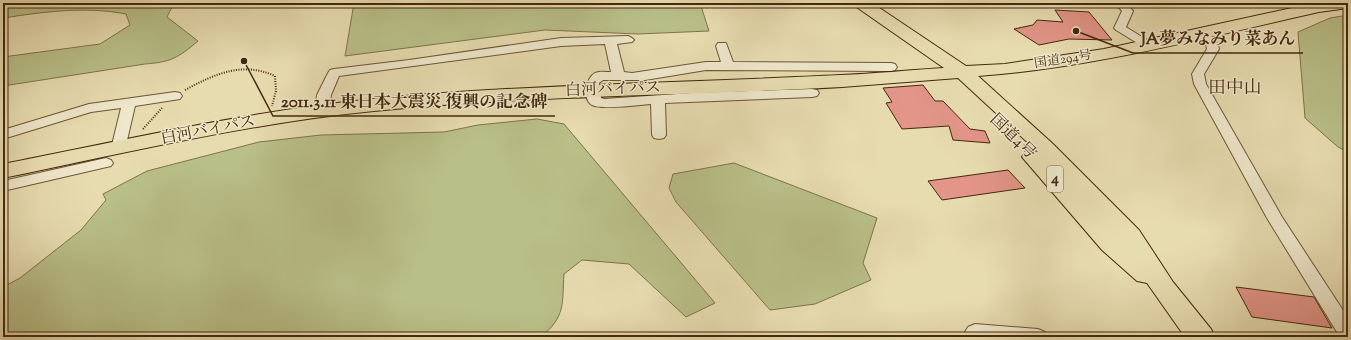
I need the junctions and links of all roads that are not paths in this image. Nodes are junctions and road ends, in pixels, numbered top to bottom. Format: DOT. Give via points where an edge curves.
graph roads {
  1 [pos="845,3"];
  2 [pos="861,3"];
  3 [pos="1120,3"];
  4 [pos="1348,3"];
  5 [pos="1198,33"];
  6 [pos="610,40"];
  7 [pos="628,40"];
  8 [pos="1146,44"];
  9 [pos="722,46"];
  10 [pos="728,66"];
  11 [pos="891,67"];
  12 [pos="963,73"];
  13 [pos="942,74"];
  14 [pos="618,75"];
  15 [pos="593,90"];
  16 [pos="812,93"];
  17 [pos="175,96"];
  18 [pos="658,99"];
  19 [pos="129,102"];
  20 [pos="322,111"];
  21 [pos="3,135"];
  22 [pos="659,135"];
  23 [pos="112,156"];
  24 [pos="3,171"];
  25 [pos="3,186"];
  26 [pos="1164,289"];
  27 [pos="975,332"];
  28 [pos="1348,334"];
  29 [pos="1038,337"];
  30 [pos="1201,337"];
  1 -- 13 [label="highway, 国道4号 / 4" via="910,48"];
  2 -- 12 [label="highway, 国道4号 / 4"];
  3 -- 8 [label="street" via="1128,11 1120,28"];
  4 -- 5 [label="highway, 国道294号"];
  5 -- 8 [label="highway, 国道294号"];
  5 -- 28 [label="street" via="1213,45 1198,74 1200,84 1275,218"];
  6 -- 7 [label="street"];
  6 -- 14 [label="street"];
  6 -- 20 [label="street" via="584,40 499,50 334,73 324,95"];
  8 -- 12 [label="highway, 国道294号" via="1073,59"];
  9 -- 10 [label="street"];
  10 -- 11 [label="street"];
  10 -- 14 [label="street" via="706,66 645,76"];
  12 -- 13 [label="highway, 国道294号"];
  12 -- 26 [label="highway, 国道4号 / 4" via="1046,148 1130,236"];
  13 -- 15 [label="highway, 白河バイパス" via="841,81"];
  13 -- 26 [label="highway, 国道4号 / 4" via="983,109 1045,169 1111,244"];
  14 -- 15 [label="street" via="599,76 593,82"];
  15 -- 18 [label="street" via="597,102"];
  15 -- 20 [label="highway, 白河バイパス" via="427,100"];
  16 -- 18 [label="street"];
  17 -- 19 [label="street"];
  18 -- 22 [label="street"];
  19 -- 21 [label="street" via="89,108"];
  19 -- 23 [label="street"];
  20 -- 23 [label="highway, 白河バイパス" via="224,127"];
  23 -- 24 [label="highway, 白河バイパス"];
  23 -- 25 [label="street"];
  26 -- 30 [label="highway, 国道4号 / 4"];
  27 -- 29 [label="street"];
}
